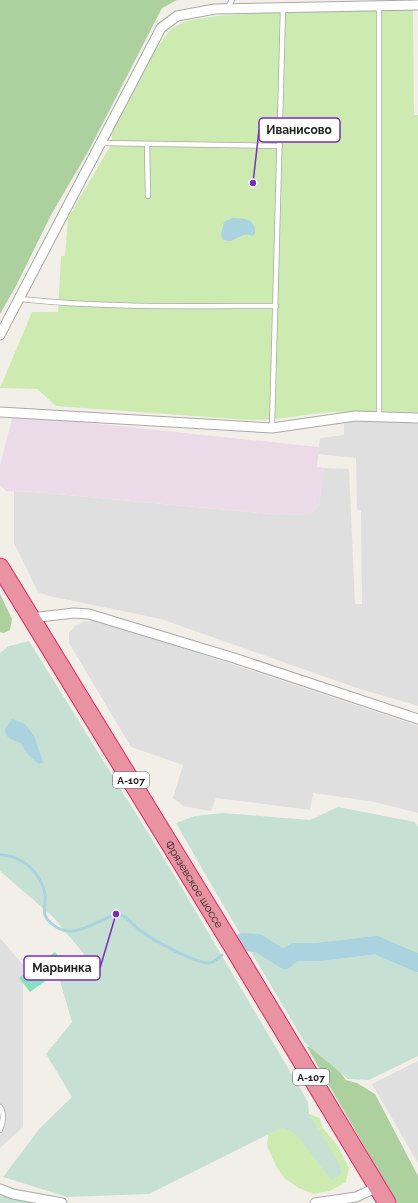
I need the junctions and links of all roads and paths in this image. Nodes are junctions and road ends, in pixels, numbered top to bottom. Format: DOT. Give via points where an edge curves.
graph roads {
  1 [pos="232,0"];
  2 [pos="418,5"];
  3 [pos="379,6"];
  4 [pos="283,7"];
  5 [pos="227,8"];
  6 [pos="101,143"];
  7 [pos="147,144"];
  8 [pos="280,146"];
  9 [pos="148,196"];
  10 [pos="20,299"];
  11 [pos="276,306"];
  12 [pos="0,335"];
  13 [pos="0,412"];
  14 [pos="379,416"];
  15 [pos="418,418"];
  16 [pos="272,428"];
  17 [pos="0,567"];
  18 [pos="31,618"];
  19 [pos="418,719"];
  20 [pos="0,1106"];
  21 [pos="0,1130"];
  22 [pos="378,1187"];
  23 [pos="0,1189"];
  24 [pos="62,1203"];
  25 [pos="315,1203"];
  26 [pos="387,1203"];
  1 -- 5 [label="lane"];
  2 -- 3 [label="street"];
  3 -- 4 [label="street"];
  3 -- 14 [label="lane"];
  4 -- 5 [label="street"];
  4 -- 8 [label="lane"];
  5 -- 6 [label="street" via="177,16 161,28"];
  6 -- 7 [label="lane"];
  6 -- 10 [label="street"];
  7 -- 8 [label="lane"];
  7 -- 9 [label="lane"];
  8 -- 11 [label="lane"];
  10 -- 11 [label="lane" via="135,307"];
  10 -- 12 [label="street"];
  11 -- 16 [label="lane"];
  13 -- 16 [label="street"];
  14 -- 15 [label="street"];
  14 -- 16 [label="street" via="355,416"];
  17 -- 18 [label="highway, Фрязевское шоссе / А-107"];
  18 -- 19 [label="street" via="74,613 89,614 234,658"];
  18 -- 22 [label="highway, Фрязевское шоссе / А-107"];
  20 -- 21 [label="lane" via="3,1110 3,1121"];
  22 -- 25 [label="street" via="356,1197"];
  22 -- 26 [label="highway, Фрязевское шоссе / А-107"];
  23 -- 24 [label="street" via="13,1194"];
}
